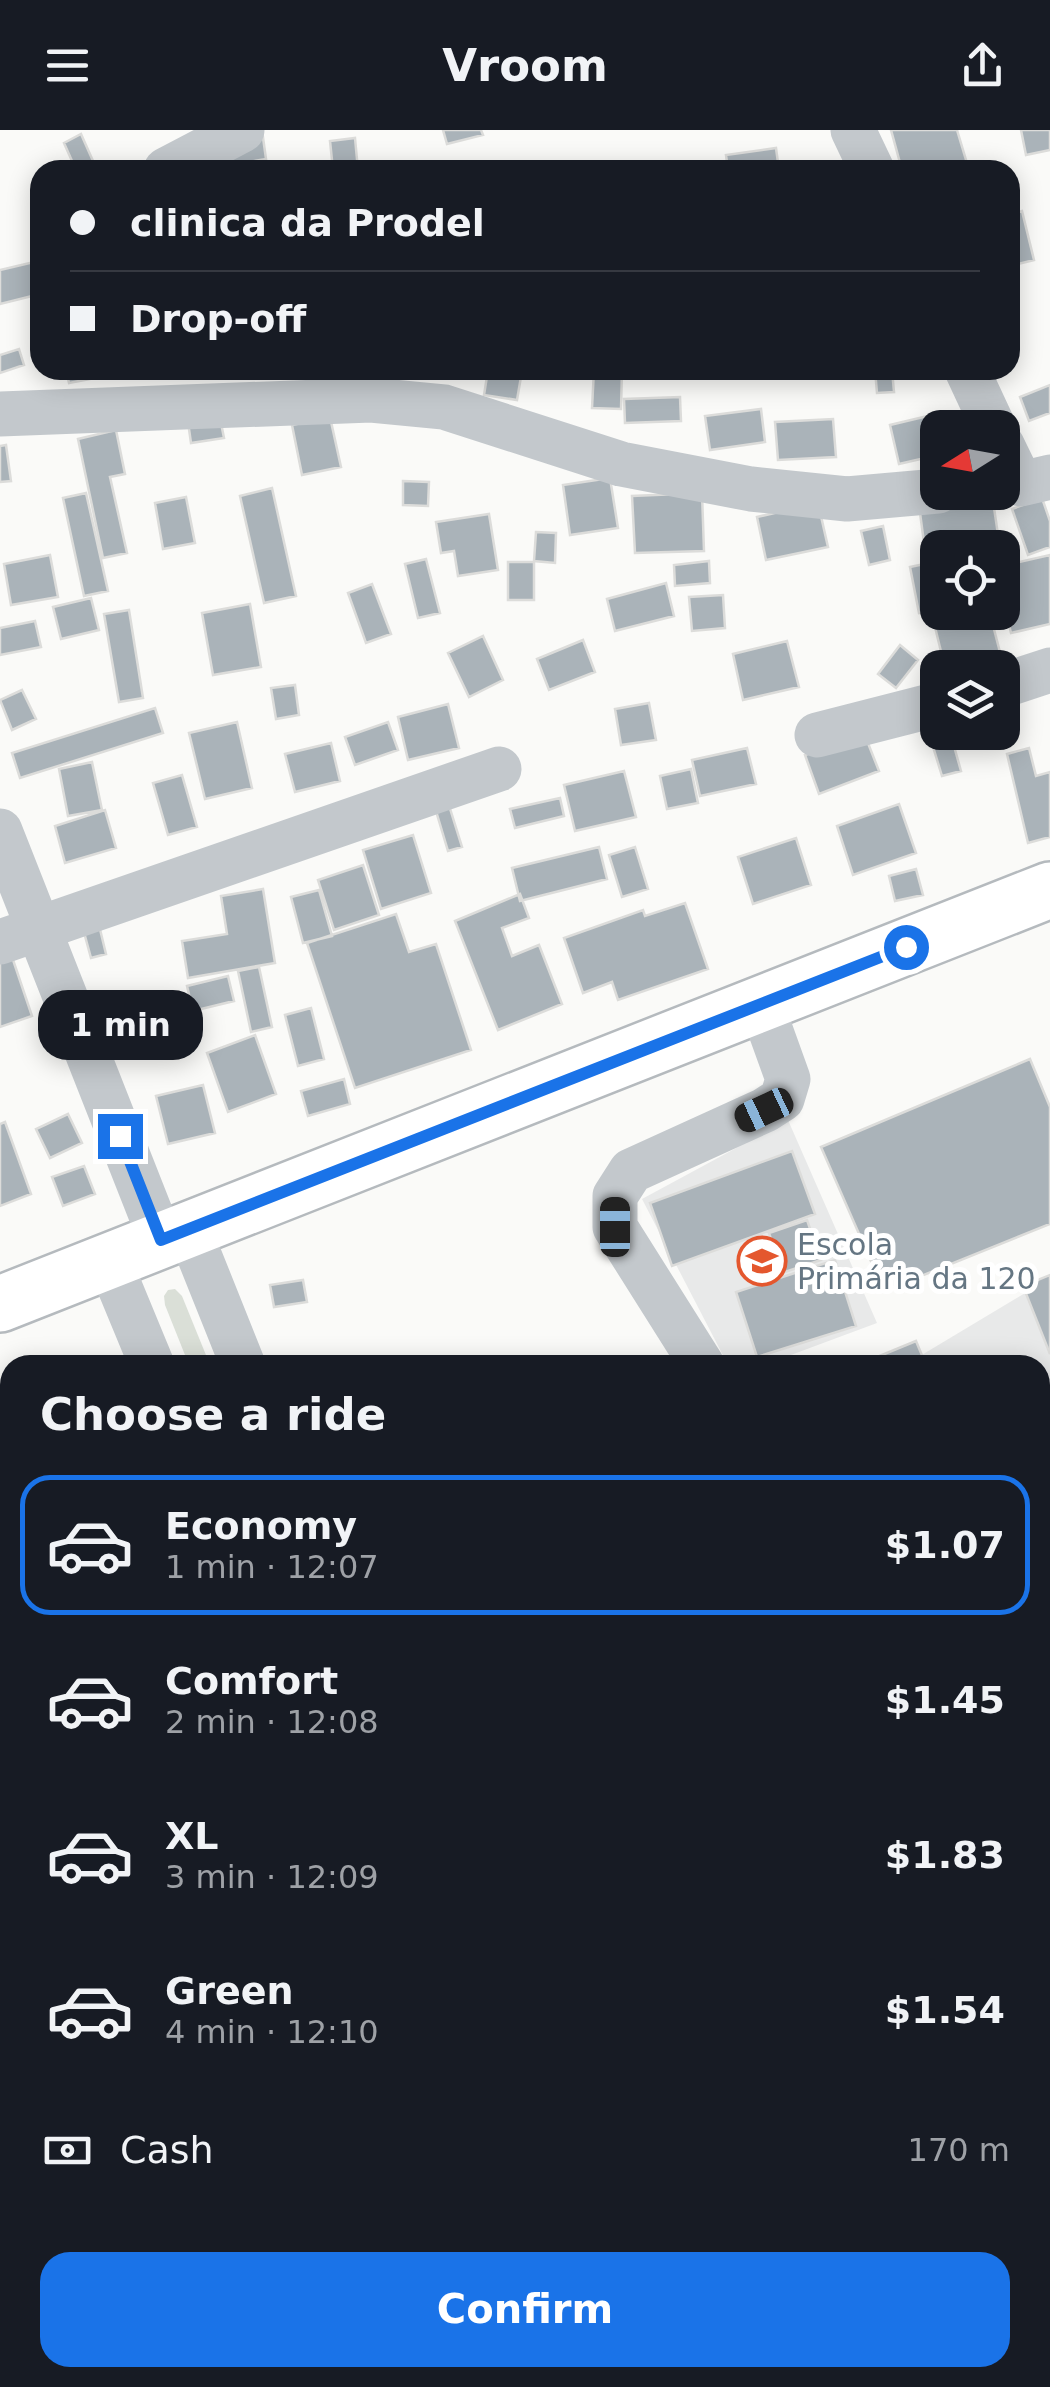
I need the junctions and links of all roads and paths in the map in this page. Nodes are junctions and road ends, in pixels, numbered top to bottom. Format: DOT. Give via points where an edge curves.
graph roads {
  1 [pos="242,130"];
  2 [pos="854,130"];
  3 [pos="185,160"];
  4 [pos="868,160"];
  5 [pos="972,380"];
  6 [pos="120,389"];
  7 [pos="986,410"];
  8 [pos="0,414"];
  9 [pos="920,492"];
  10 [pos="1050,670"];
  11 [pos="1020,680"];
  12 [pos="920,709"];
  13 [pos="817,736"];
  14 [pos="499,769"];
  15 [pos="0,831"];
  16 [pos="1050,890"];
  17 [pos="20,935"];
  18 [pos="761,1004"];
  19 [pos="175,1235"];
  20 [pos="109,1261"];
  21 [pos="0,1304"];
  22 [pos="148,1355"];
  23 [pos="238,1355"];
  24 [pos="696,1355"];
  1 -- 3 [label="street"];
  2 -- 4 [label="street"];
  5 -- 7 [label="street"];
  6 -- 8 [label="street"];
  6 -- 9 [label="street" via="444,407 621,464 751,489 847,498"];
  10 -- 11 [label="street"];
  12 -- 13 [label="street"];
  14 -- 17 [label="street"];
  15 -- 17 [label="street"];
  16 -- 18 [label="main road"];
  17 -- 19 [label="street"];
  18 -- 19 [label="main road"];
  18 -- 24 [label="street" via="788,1078 782,1098 632,1171 615,1196 615,1227"];
  19 -- 20 [label="main road"];
  19 -- 23 [label="street"];
  20 -- 21 [label="main road"];
  20 -- 22 [label="street"];
}
